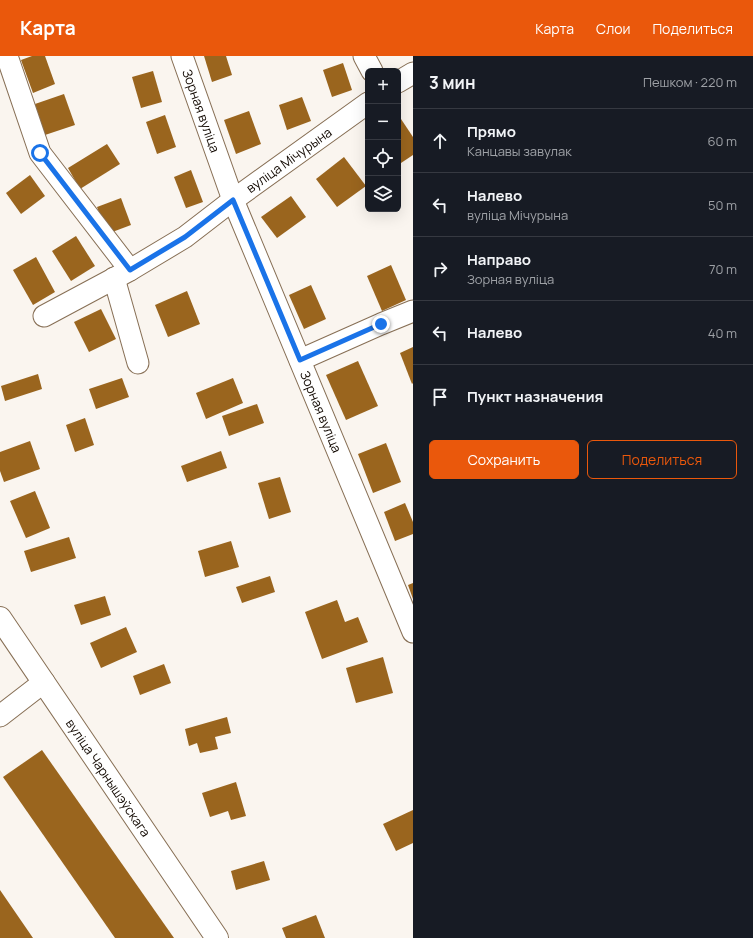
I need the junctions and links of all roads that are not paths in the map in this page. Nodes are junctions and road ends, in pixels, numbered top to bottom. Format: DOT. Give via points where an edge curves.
graph roads {
  1 [pos="7,56"];
  2 [pos="182,56"];
  3 [pos="364,56"];
  4 [pos="370,68"];
  5 [pos="413,72"];
  6 [pos="401,80"];
  7 [pos="367,104"];
  8 [pos="233,200"];
  9 [pos="122,274"];
  10 [pos="413,311"];
  11 [pos="44,316"];
  12 [pos="300,360"];
  13 [pos="138,363"];
  14 [pos="0,618"];
  15 [pos="413,632"];
  16 [pos="44,682"];
  17 [pos="0,716"];
  18 [pos="217,938"];
  1 -- 9 [label="street" via="40,153"];
  2 -- 8 [label="street, Зорная вуліца"];
  3 -- 4 [label="street"];
  5 -- 6 [label="street"];
  7 -- 8 [label="street, вуліца Мічурына"];
  8 -- 9 [label="street, вуліца Мічурына" via="185,237"];
  8 -- 12 [label="street, Зорная вуліца"];
  9 -- 11 [label="street, вуліца Мічурына"];
  9 -- 13 [label="street"];
  10 -- 12 [label="street"];
  12 -- 15 [label="street, Зорная вуліца"];
  14 -- 16 [label="main road, вуліца Чарнышэўскага"];
  16 -- 17 [label="street"];
  16 -- 18 [label="main road, вуліца Чарнышэўскага"];
}
